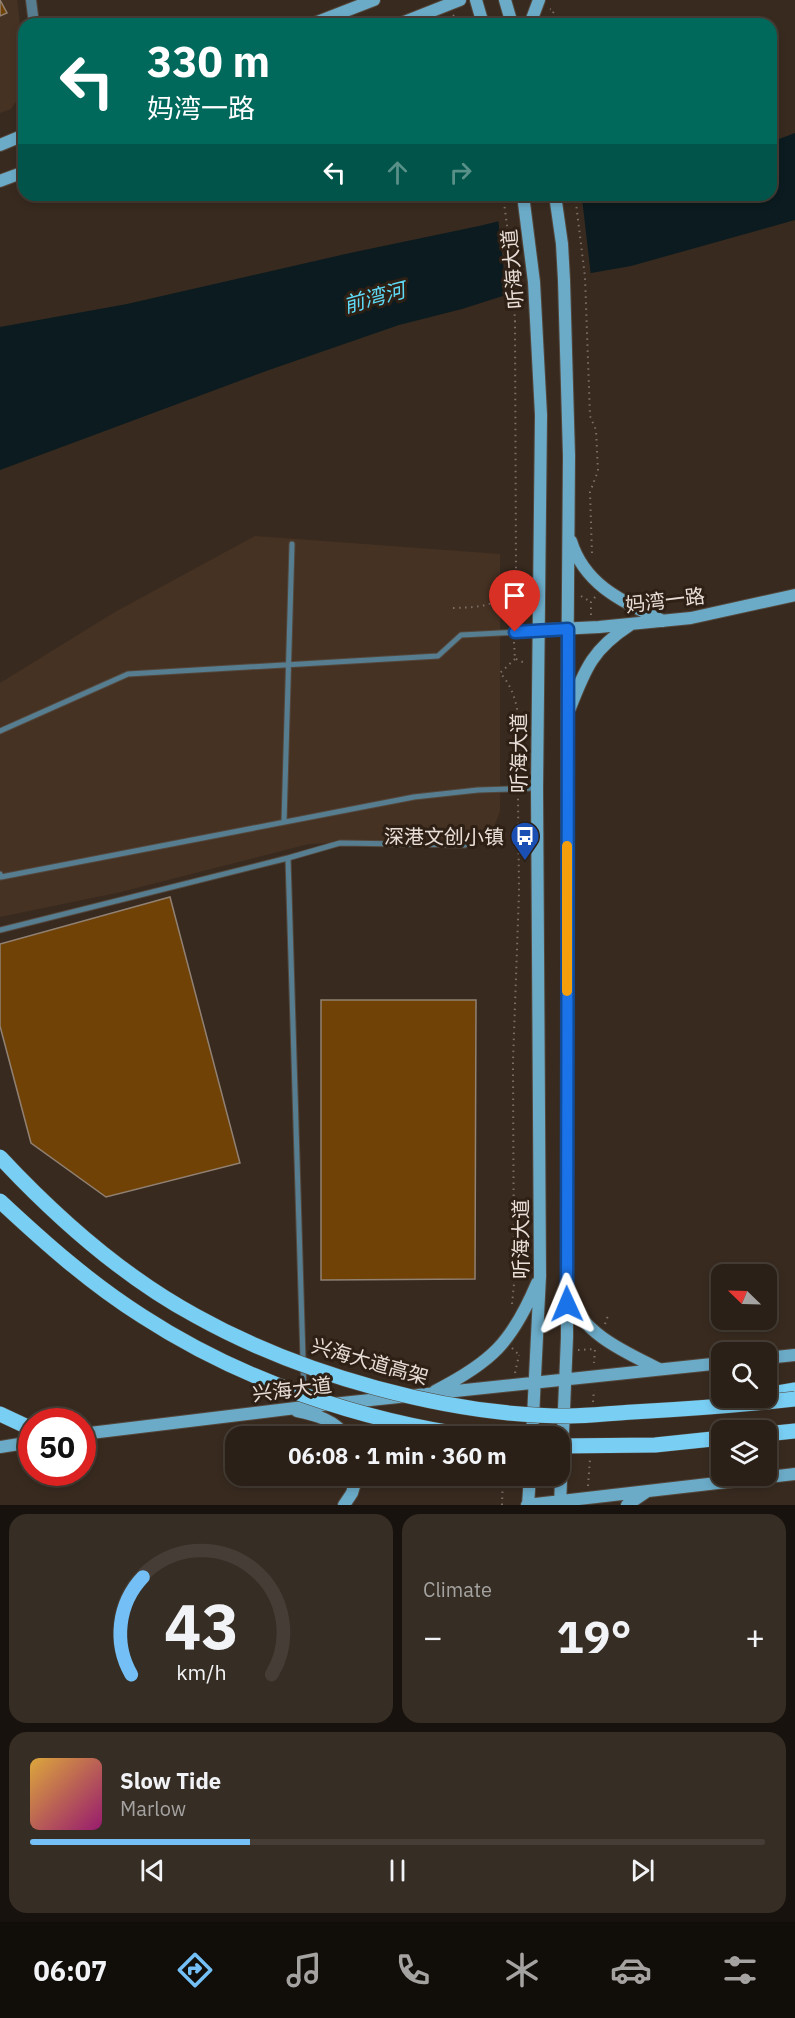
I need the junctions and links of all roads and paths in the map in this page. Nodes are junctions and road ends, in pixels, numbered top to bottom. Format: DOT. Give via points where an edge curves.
graph roads {
  1 [pos="31,0"];
  2 [pos="374,0"];
  3 [pos="460,0"];
  4 [pos="476,0"];
  5 [pos="505,0"];
  6 [pos="539,0"];
  7 [pos="554,10"];
  8 [pos="33,18"];
  9 [pos="328,18"];
  10 [pos="414,18"];
  11 [pos="481,18"];
  12 [pos="510,18"];
  13 [pos="532,18"];
  14 [pos="551,18"];
  15 [pos="18,138"];
  16 [pos="0,145"];
  17 [pos="18,174"];
  18 [pos="0,181"];
  19 [pos="503,201"];
  20 [pos="524,201"];
  21 [pos="556,201"];
  22 [pos="576,201"];
  23 [pos="569,533"];
  24 [pos="292,544"];
  25 [pos="594,560"];
  26 [pos="508,590"];
  27 [pos="795,595"];
  28 [pos="523,604"];
  29 [pos="453,608"];
  30 [pos="664,622"];
  31 [pos="631,624"];
  32 [pos="568,629"];
  33 [pos="538,630"];
  34 [pos="515,659"];
  35 [pos="289,665"];
  36 [pos="567,718"];
  37 [pos="0,731"];
  38 [pos="537,788"];
  39 [pos="518,789"];
  40 [pos="284,822"];
  41 [pos="465,844"];
  42 [pos="288,858"];
  43 [pos="0,874"];
  44 [pos="0,930"];
  45 [pos="0,1157"];
  46 [pos="0,1201"];
  47 [pos="540,1276"];
  48 [pos="567,1287"];
  49 [pos="510,1310"];
  50 [pos="795,1354"];
  51 [pos="777,1356"];
  52 [pos="711,1364"];
  53 [pos="661,1370"];
  54 [pos="566,1380"];
  55 [pos="535,1383"];
  56 [pos="795,1390"];
  57 [pos="777,1393"];
  58 [pos="428,1394"];
  59 [pos="795,1399"];
  60 [pos="711,1405"];
  61 [pos="304,1407"];
  62 [pos="287,1409"];
  63 [pos="677,1410"];
  64 [pos="0,1414"];
  65 [pos="18,1422"];
  66 [pos="335,1426"];
  67 [pos="418,1426"];
  68 [pos="533,1426"];
  69 [pos="795,1431"];
  70 [pos="96,1432"];
  71 [pos="777,1433"];
  72 [pos="711,1439"];
  73 [pos="18,1445"];
  74 [pos="570,1446"];
  75 [pos="1,1448"];
  76 [pos="795,1474"];
  77 [pos="354,1486"];
  78 [pos="503,1486"];
  79 [pos="529,1486"];
  80 [pos="648,1491"];
  81 [pos="560,1503"];
  82 [pos="344,1505"];
  83 [pos="502,1505"];
  84 [pos="527,1505"];
  85 [pos="627,1505"];
  1 -- 8 [label="street"];
  2 -- 9 [label="main road"];
  3 -- 10 [label="main road"];
  4 -- 11 [label="main road"];
  5 -- 12 [label="main road"];
  6 -- 13 [label="main road"];
  7 -- 14 [label="path"];
  15 -- 16 [label="main road"];
  17 -- 18 [label="main road"];
  19 -- 26 [label="path, bridge" via="515,321 517,561"];
  20 -- 33 [label="main road, 听海大道" via="534,282 541,415"];
  21 -- 23 [label="main road" via="566,318"];
  22 -- 25 [label="path" via="587,316 590,416 596,430 598,471 590,492"];
  23 -- 30 [label="main road" via="582,565 602,589"];
  23 -- 32 [label="main road"];
  24 -- 35 [label="lane"];
  26 -- 28 [label="path"];
  26 -- 29 [label="path" via="489,606"];
  27 -- 30 [label="main road, 妈湾一路"];
  30 -- 31 [label="main road, 妈湾一路"];
  31 -- 32 [label="main road, 妈湾一路"];
  31 -- 36 [label="main road" via="592,659"];
  32 -- 33 [label="main road, 妈湾一路"];
  32 -- 36 [label="main road"];
  33 -- 35 [label="lane" via="461,635 438,656"];
  33 -- 38 [label="main road, 听海大道"];
  34 -- 39 [label="path" via="500,673 516,700"];
  35 -- 37 [label="lane" via="128,674"];
  35 -- 40 [label="lane"];
  36 -- 48 [label="main road"];
  38 -- 39 [label="lane"];
  38 -- 47 [label="main road, 听海大道"];
  39 -- 40 [label="lane" via="414,797"];
  39 -- 49 [label="path" via="514,1284"];
  40 -- 43 [label="lane" via="1,877"];
  41 -- 42 [label="lane" via="340,843"];
  42 -- 44 [label="lane"];
  42 -- 61 [label="lane"];
  45 -- 63 [label="main road, 兴海大道高架, bridge" via="65,1222 110,1260 196,1317 297,1362 390,1391 518,1413 569,1416"];
  46 -- 67 [label="main road, bridge" via="87,1277 183,1341 328,1403"];
  47 -- 55 [label="main road, 听海大道"];
  47 -- 58 [label="main road" via="520,1321 499,1348 479,1366"];
  48 -- 53 [label="main road" via="572,1302 593,1330 626,1353"];
  48 -- 54 [label="main road"];
  50 -- 51 [label="main road"];
  52 -- 53 [label="main road, 兴海大道"];
  53 -- 54 [label="main road, 兴海大道"];
  54 -- 55 [label="main road, 兴海大道"];
  54 -- 81 [label="main road"];
  55 -- 58 [label="main road, 兴海大道"];
  55 -- 68 [label="main road, 听海大道"];
  56 -- 57 [label="main road"];
  58 -- 61 [label="main road, 兴海大道"];
  59 -- 63 [label="main road, 兴海大道高架, bridge"];
  60 -- 63 [label="main road, bridge"];
  61 -- 62 [label="main road, 兴海大道"];
  62 -- 66 [label="main road" via="322,1417"];
  62 -- 70 [label="main road, 兴海大道"];
  64 -- 65 [label="main road"];
  69 -- 71 [label="main road"];
  72 -- 74 [label="main road, bridge" via="655,1445"];
  73 -- 75 [label="main road"];
  76 -- 80 [label="main road"];
  77 -- 82 [label="main road"];
  78 -- 83 [label="path"];
  79 -- 84 [label="main road"];
  80 -- 81 [label="main road"];
  80 -- 85 [label="main road"];
  81 -- 84 [label="main road"];
}
